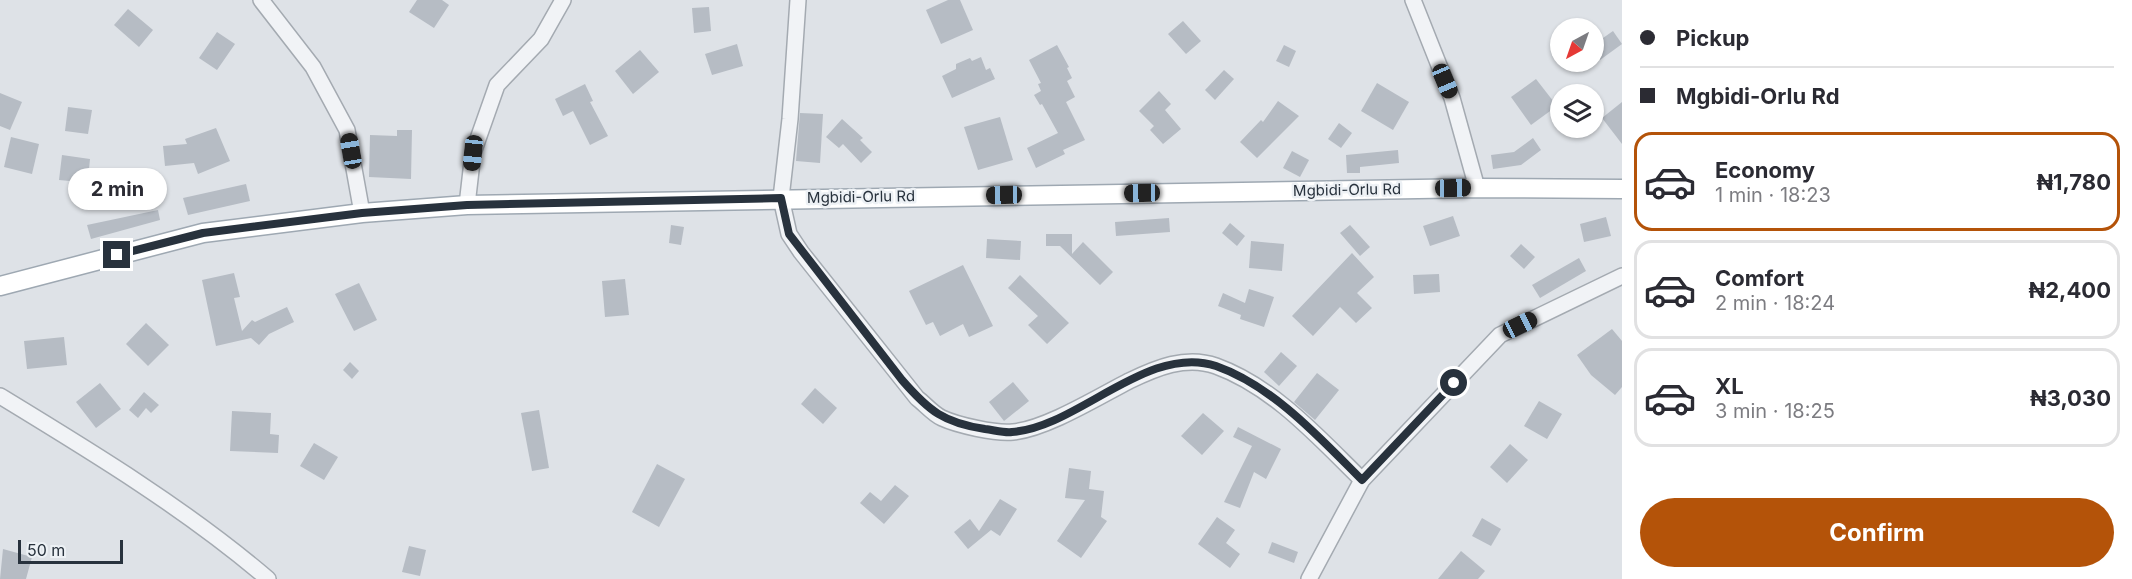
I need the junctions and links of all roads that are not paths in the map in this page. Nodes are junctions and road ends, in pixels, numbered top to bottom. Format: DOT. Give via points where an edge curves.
graph roads {
  1 [pos="261,0"];
  2 [pos="563,0"];
  3 [pos="798,0"];
  4 [pos="1413,0"];
  5 [pos="1477,188"];
  6 [pos="1622,189"];
  7 [pos="781,198"];
  8 [pos="467,205"];
  9 [pos="362,213"];
  10 [pos="1622,276"];
  11 [pos="0,286"];
  12 [pos="0,396"];
  13 [pos="1362,480"];
  14 [pos="268,579"];
  15 [pos="1309,579"];
  1 -- 9 [label="street" via="314,67 347,130"];
  2 -- 8 [label="street" via="541,39 497,85 473,153"];
  3 -- 7 [label="street"];
  4 -- 5 [label="street" via="1452,98"];
  5 -- 6 [label="main road, Mgbidi-Orlu Rd"];
  5 -- 7 [label="main road, Mgbidi-Orlu Rd"];
  7 -- 8 [label="main road, Mgbidi-Orlu Rd"];
  7 -- 13 [label="street" via="789,234 801,252 894,371 941,418 1011,432 1035,427 1157,367 1186,362 1214,365 1270,396"];
  8 -- 9 [label="main road, Mgbidi-Orlu Rd"];
  9 -- 11 [label="main road, Mgbidi-Orlu Rd" via="203,233"];
  10 -- 13 [label="street" via="1500,335"];
  12 -- 14 [label="street" via="226,543"];
  13 -- 15 [label="street"];
}
